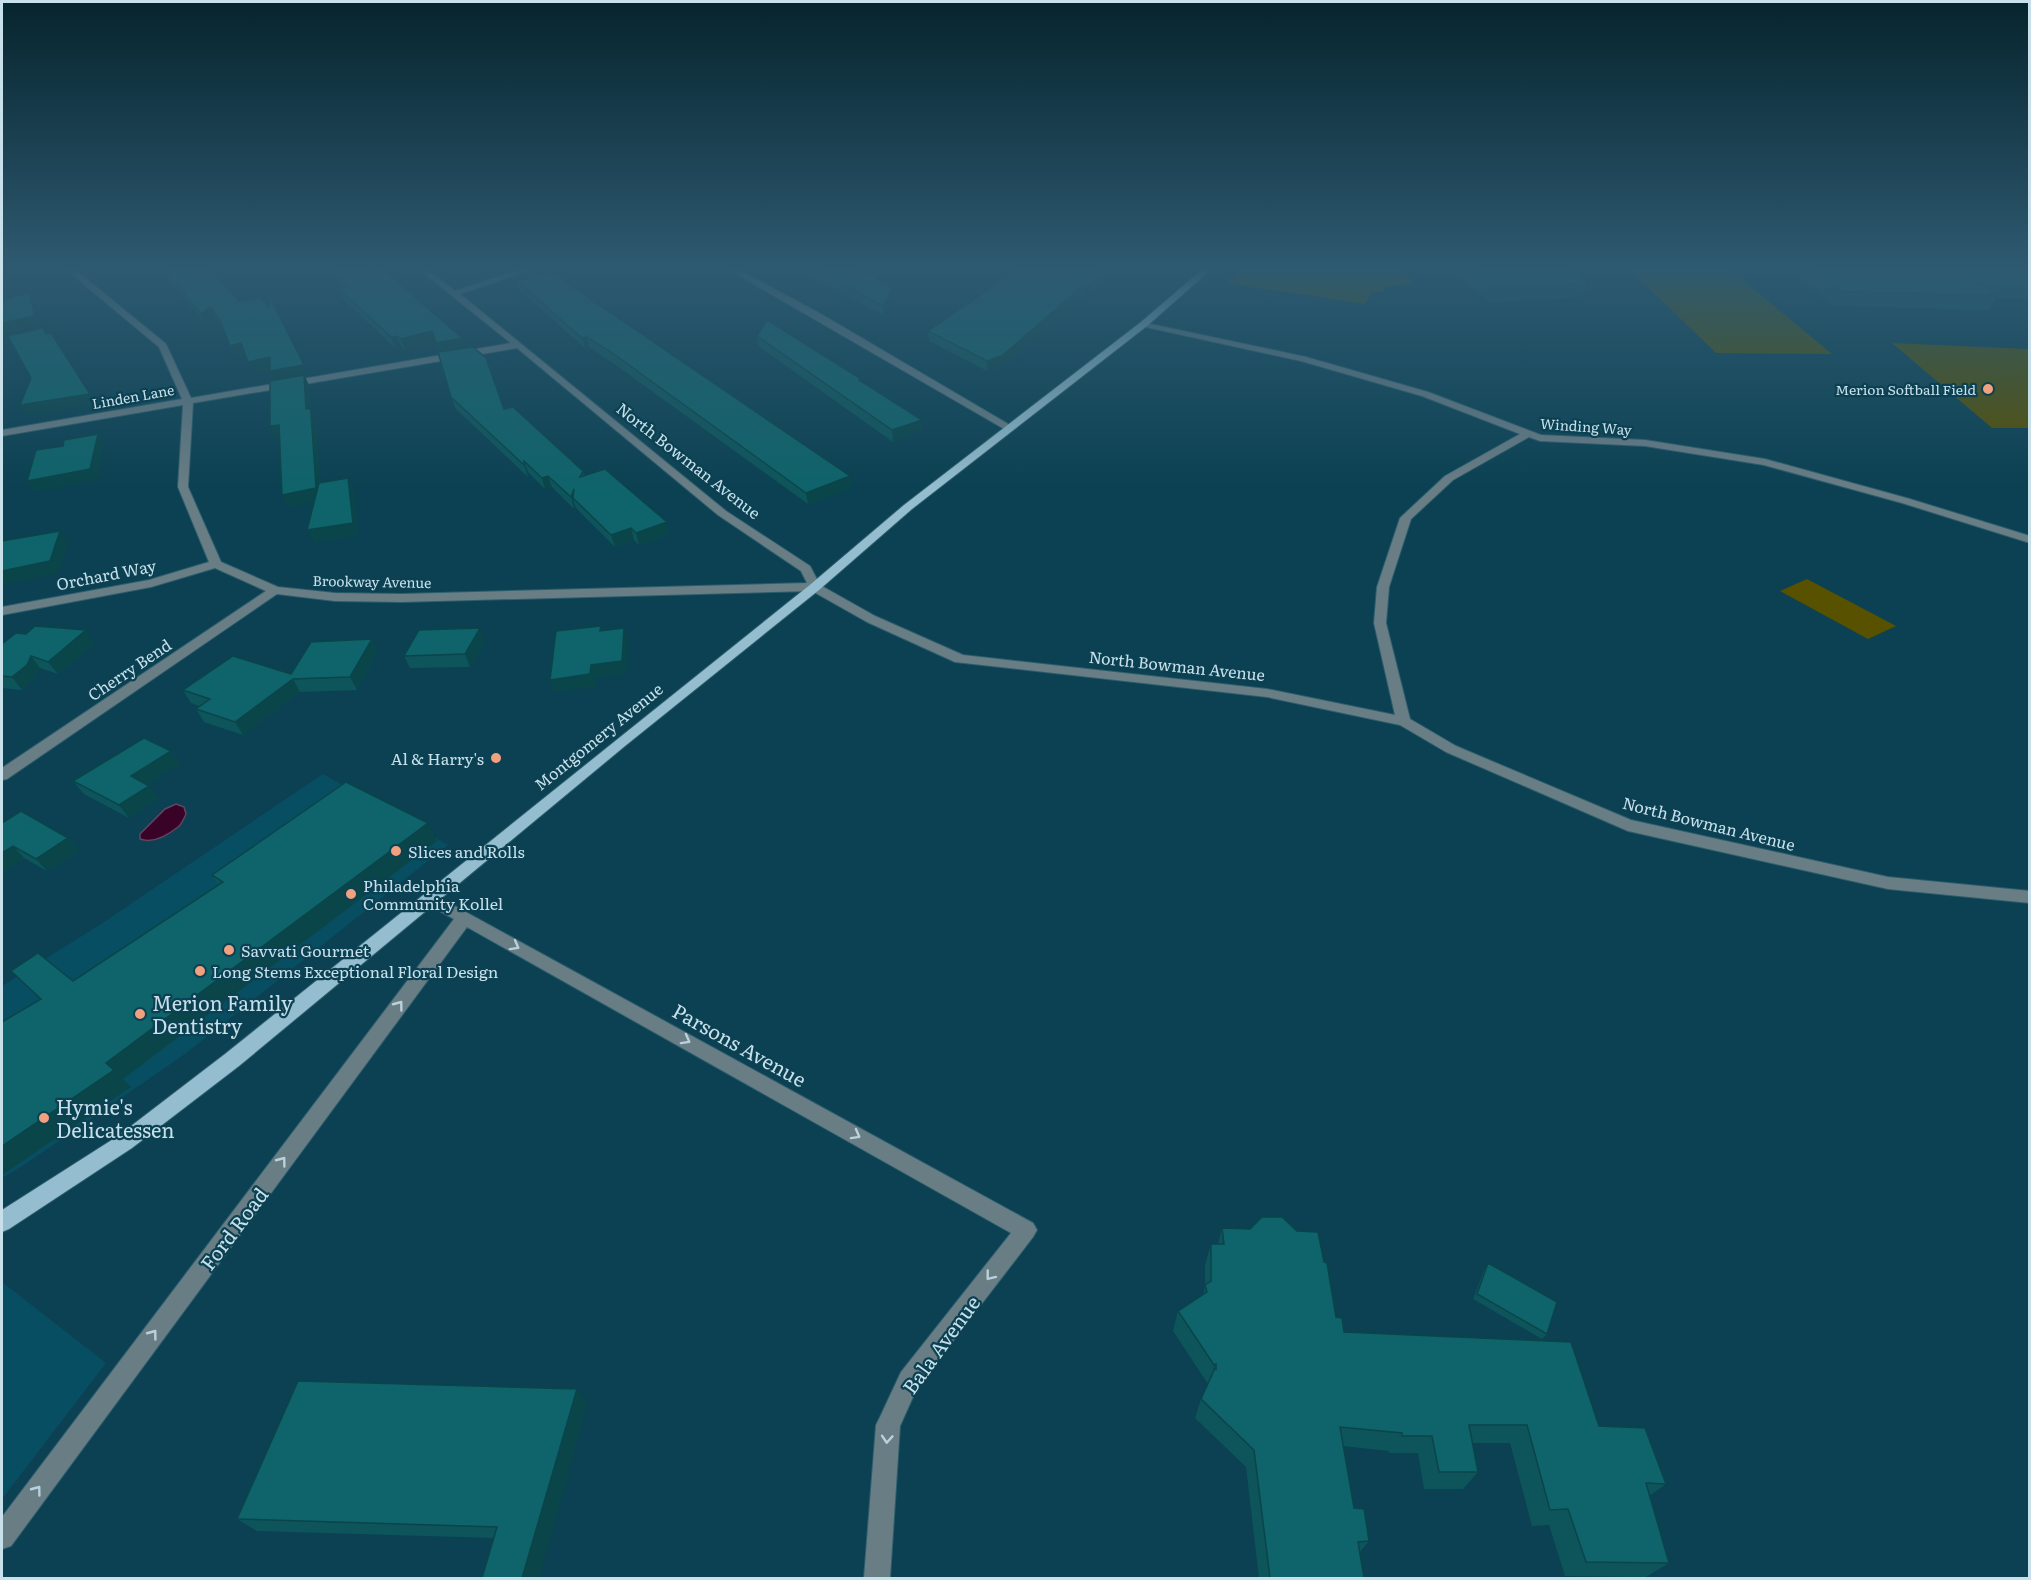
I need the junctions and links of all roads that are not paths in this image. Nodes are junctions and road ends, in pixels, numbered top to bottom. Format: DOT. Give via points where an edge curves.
graph roads {
  1 [pos="157,341"];
  2 [pos="513,341"];
  3 [pos="861,341"];
  4 [pos="1123,341"];
  5 [pos="1220,341"];
  6 [pos="518,345"];
  7 [pos="188,401"];
  8 [pos="1011,428"];
  9 [pos="2,433"];
  10 [pos="1528,434"];
  11 [pos="2030,540"];
  12 [pos="216,564"];
  13 [pos="815,587"];
  14 [pos="276,590"];
  15 [pos="2,611"];
  16 [pos="1404,721"];
  17 [pos="2,775"];
  18 [pos="2030,897"];
  19 [pos="431,899"];
  20 [pos="464,918"];
  21 [pos="2,1222"];
  22 [pos="1026,1230"];
  23 [pos="2,1537"];
  24 [pos="877,1578"];
  1 -- 7 [label="street" via="163,346"];
  2 -- 6 [label="street, North Bowman Avenue"];
  3 -- 8 [label="street"];
  4 -- 8 [label="main road, Montgomery Avenue"];
  5 -- 10 [label="street, Winding Way" via="1303,359 1425,394"];
  6 -- 7 [label="street, Linden Lane"];
  6 -- 13 [label="street, North Bowman Avenue" via="722,513 806,569"];
  7 -- 9 [label="street, Linden Lane"];
  7 -- 12 [label="street" via="183,487"];
  8 -- 13 [label="main road, Montgomery Avenue" via="908,507"];
  10 -- 11 [label="street, Winding Way" via="1540,438 1645,443 1765,462"];
  10 -- 16 [label="street" via="1449,478 1406,518 1383,587 1380,623"];
  12 -- 14 [label="street, Brookway Avenue"];
  12 -- 15 [label="street, Orchard Way" via="151,583"];
  13 -- 14 [label="street, Brookway Avenue" via="402,598 335,597"];
  13 -- 16 [label="street, North Bowman Avenue" via="871,619 960,659 1267,693"];
  13 -- 19 [label="main road, Montgomery Avenue"];
  14 -- 17 [label="street, Cherry Bend"];
  16 -- 18 [label="street, North Bowman Avenue" via="1451,749 1628,825 1888,883"];
  19 -- 20 [label="street, Parsons Avenue"];
  19 -- 21 [label="main road, Montgomery Avenue" via="125,1142"];
  20 -- 22 [label="street, Parsons Avenue, one-way"];
  23 -- 20 [label="street, Ford Road, one-way"];
  22 -- 24 [label="street, Bala Avenue, one-way" via="909,1380 888,1425"];
}
